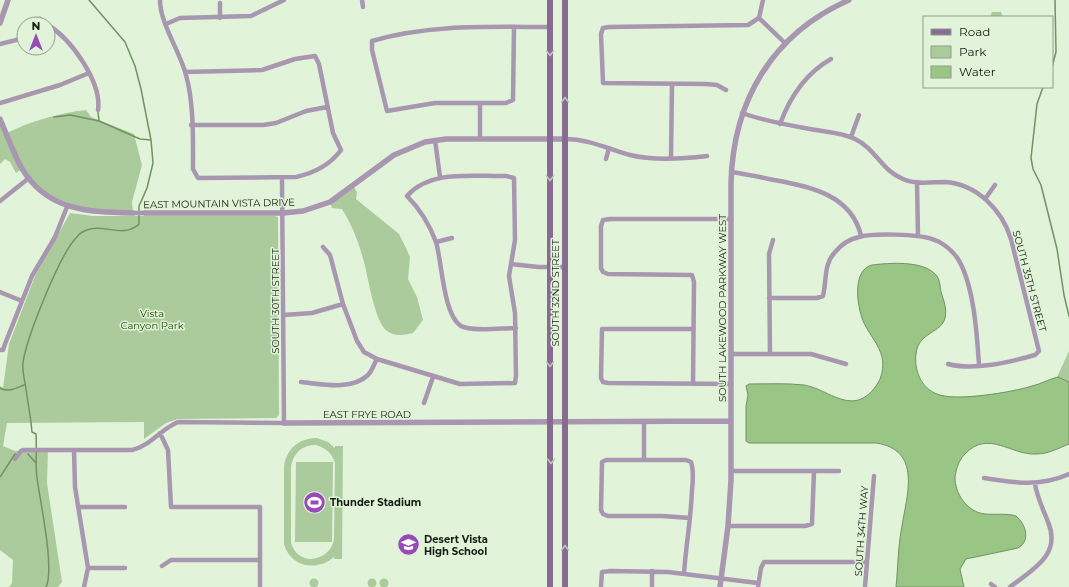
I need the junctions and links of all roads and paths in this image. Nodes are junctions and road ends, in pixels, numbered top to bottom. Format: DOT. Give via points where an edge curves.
graph roads {
  1 [pos="8,0"];
  2 [pos="160,0"];
  3 [pos="283,0"];
  4 [pos="362,0"];
  5 [pos="550,0"];
  6 [pos="565,0"];
  7 [pos="763,0"];
  8 [pos="849,0"];
  9 [pos="220,3"];
  10 [pos="363,6"];
  11 [pos="220,18"];
  12 [pos="759,18"];
  13 [pos="0,23"];
  14 [pos="166,24"];
  15 [pos="514,27"];
  16 [pos="550,27"];
  17 [pos="56,33"];
  18 [pos="16,40"];
  19 [pos="785,43"];
  20 [pos="0,44"];
  21 [pos="831,59"];
  22 [pos="89,72"];
  23 [pos="185,72"];
  24 [pos="672,84"];
  25 [pos="726,90"];
  26 [pos="0,103"];
  27 [pos="480,103"];
  28 [pos="328,107"];
  29 [pos="98,110"];
  30 [pos="742,113"];
  31 [pos="859,115"];
  32 [pos="0,119"];
  33 [pos="780,124"];
  34 [pos="191,125"];
  35 [pos="851,137"];
  36 [pos="480,139"];
  37 [pos="550,139"];
  38 [pos="565,139"];
  39 [pos="435,140"];
  40 [pos="609,148"];
  41 [pos="707,156"];
  42 [pos="671,158"];
  43 [pos="606,159"];
  44 [pos="731,172"];
  45 [pos="440,177"];
  46 [pos="29,178"];
  47 [pos="282,179"];
  48 [pos="918,182"];
  49 [pos="995,185"];
  50 [pos="985,199"];
  51 [pos="0,201"];
  52 [pos="67,206"];
  53 [pos="133,213"];
  54 [pos="145,213"];
  55 [pos="283,213"];
  56 [pos="731,219"];
  57 [pos="861,236"];
  58 [pos="918,236"];
  59 [pos="452,238"];
  60 [pos="773,240"];
  61 [pos="436,242"];
  62 [pos="324,247"];
  63 [pos="511,264"];
  64 [pos="550,266"];
  65 [pos="565,267"];
  66 [pos="0,292"];
  67 [pos="769,298"];
  68 [pos="22,301"];
  69 [pos="343,304"];
  70 [pos="284,316"];
  71 [pos="516,328"];
  72 [pos="693,329"];
  73 [pos="1,350"];
  74 [pos="731,354"];
  75 [pos="770,354"];
  76 [pos="377,359"];
  77 [pos="846,364"];
  78 [pos="948,364"];
  79 [pos="979,365"];
  80 [pos="433,377"];
  81 [pos="302,382"];
  82 [pos="693,384"];
  83 [pos="731,384"];
  84 [pos="424,403"];
  85 [pos="644,421"];
  86 [pos="731,421"];
  87 [pos="550,422"];
  88 [pos="565,422"];
  89 [pos="284,423"];
  90 [pos="160,433"];
  91 [pos="74,450"];
  92 [pos="15,459"];
  93 [pos="644,460"];
  94 [pos="731,471"];
  95 [pos="814,471"];
  96 [pos="839,471"];
  97 [pos="1069,474"];
  98 [pos="874,476"];
  99 [pos="984,478"];
  100 [pos="1035,484"];
  101 [pos="78,507"];
  102 [pos="125,507"];
  103 [pos="690,518"];
  104 [pos="728,526"];
  105 [pos="260,560"];
  106 [pos="867,562"];
  107 [pos="162,566"];
  108 [pos="88,568"];
  109 [pos="125,568"];
  110 [pos="652,571"];
  111 [pos="684,573"];
  112 [pos="721,578"];
  113 [pos="758,585"];
  114 [pos="84,587"];
  115 [pos="260,587"];
  116 [pos="550,587"];
  117 [pos="565,587"];
  118 [pos="600,587"];
  119 [pos="652,587"];
  120 [pos="720,587"];
  121 [pos="865,587"];
  122 [pos="1010,587"];
  1 -- 13 [label="street"];
  2 -- 14 [label="street"];
  3 -- 11 [label="street" via="251,16"];
  4 -- 10 [label="street"];
  5 -- 16 [label="main road, SOUTH 32ND STREET"];
  38 -- 6 [label="main road, SOUTH 32ND STREET, one-way"];
  7 -- 12 [label="street"];
  8 -- 19 [label="street, SOUTH LAKEWOOD PARKWAY WEST" via="819,15"];
  9 -- 11 [label="street"];
  11 -- 14 [label="street" via="180,18"];
  12 -- 19 [label="street"];
  12 -- 24 [label="street" via="756,22 743,26 603,28 603,83"];
  14 -- 23 [label="street"];
  15 -- 16 [label="street"];
  15 -- 27 [label="street" via="513,100 506,103"];
  15 -- 27 [label="street" via="439,28 372,41 387,111 435,104"];
  16 -- 37 [label="main road, SOUTH 32ND STREET, one-way"];
  17 -- 22 [label="street" via="76,52"];
  18 -- 20 [label="street"];
  19 -- 30 [label="street, SOUTH LAKEWOOD PARKWAY WEST" via="759,77"];
  21 -- 33 [label="street" via="816,69 801,86 790,101"];
  22 -- 26 [label="street" via="60,85"];
  22 -- 29 [label="street" via="98,96"];
  23 -- 28 [label="street" via="262,70 296,59 316,56"];
  23 -- 34 [label="street"];
  24 -- 25 [label="street" via="706,84"];
  24 -- 42 [label="street"];
  27 -- 36 [label="street"];
  28 -- 34 [label="street" via="306,111 276,123 263,125"];
  28 -- 47 [label="street" via="333,133 341,150 309,174"];
  30 -- 33 [label="street"];
  30 -- 44 [label="street, SOUTH LAKEWOOD PARKWAY WEST" via="735,138"];
  31 -- 35 [label="street"];
  32 -- 46 [label="street, EAST MOUNTAIN VISTA DRIVE" via="21,167"];
  33 -- 35 [label="street"];
  34 -- 47 [label="street" via="193,169 198,178"];
  35 -- 48 [label="street, SOUTH 35TH STREET" via="873,151 897,177"];
  36 -- 37 [label="street, EAST MOUNTAIN VISTA DRIVE"];
  36 -- 39 [label="street, EAST MOUNTAIN VISTA DRIVE"];
  37 -- 38 [label="street, EAST MOUNTAIN VISTA DRIVE"];
  37 -- 64 [label="main road, SOUTH 32ND STREET, one-way"];
  38 -- 40 [label="street, EAST MOUNTAIN VISTA DRIVE" via="583,140"];
  38 -- 65 [label="main road, SOUTH 32ND STREET"];
  39 -- 45 [label="street"];
  39 -- 55 [label="street, EAST MOUNTAIN VISTA DRIVE" via="414,145 394,155 330,202 303,211"];
  40 -- 42 [label="street, EAST MOUNTAIN VISTA DRIVE" via="637,156"];
  40 -- 43 [label="street"];
  41 -- 42 [label="street, EAST MOUNTAIN VISTA DRIVE"];
  44 -- 56 [label="street, SOUTH LAKEWOOD PARKWAY WEST"];
  44 -- 57 [label="street" via="806,186 827,193 849,213"];
  45 -- 61 [label="street" via="414,188 407,196"];
  45 -- 63 [label="street" via="514,178 515,240"];
  46 -- 51 [label="street"];
  46 -- 52 [label="street, EAST MOUNTAIN VISTA DRIVE" via="47,195"];
  47 -- 55 [label="street, SOUTH 30TH STREET"];
  48 -- 50 [label="street, SOUTH 35TH STREET" via="948,182 973,191"];
  48 -- 58 [label="street"];
  49 -- 50 [label="street"];
  50 -- 79 [label="street, SOUTH 35TH STREET" via="1001,217 1008,232 1039,352 1017,360"];
  52 -- 53 [label="street, EAST MOUNTAIN VISTA DRIVE" via="98,212"];
  52 -- 68 [label="street" via="62,224 35,270"];
  53 -- 54 [label="street, EAST MOUNTAIN VISTA DRIVE"];
  54 -- 55 [label="street, EAST MOUNTAIN VISTA DRIVE"];
  55 -- 70 [label="street, SOUTH 30TH STREET"];
  56 -- 72 [label="street" via="603,220 603,272 692,275"];
  56 -- 74 [label="street, SOUTH LAKEWOOD PARKWAY WEST"];
  57 -- 58 [label="street"];
  57 -- 67 [label="street" via="842,245 829,261 825,272 823,296"];
  58 -- 79 [label="street" via="941,243 953,253 961,265 976,320"];
  59 -- 61 [label="street"];
  60 -- 67 [label="street" via="769,254"];
  61 -- 71 [label="street" via="444,288 454,316 461,326 473,329"];
  62 -- 69 [label="street" via="330,255"];
  63 -- 64 [label="street"];
  63 -- 71 [label="street" via="509,284"];
  64 -- 65 [label="street"];
  64 -- 87 [label="main road, SOUTH 32ND STREET, one-way"];
  65 -- 88 [label="main road, SOUTH 32ND STREET"];
  66 -- 68 [label="street"];
  67 -- 75 [label="street"];
  68 -- 73 [label="street"];
  69 -- 70 [label="street" via="312,313"];
  69 -- 76 [label="street" via="360,346 364,352"];
  70 -- 89 [label="street, SOUTH 30TH STREET"];
  71 -- 80 [label="street" via="515,383 465,384"];
  72 -- 82 [label="street"];
  72 -- 82 [label="street" via="602,329 600,378 603,382"];
  74 -- 75 [label="street"];
  74 -- 83 [label="street, SOUTH LAKEWOOD PARKWAY WEST"];
  75 -- 77 [label="street" via="811,354"];
  76 -- 80 [label="street"];
  76 -- 81 [label="street" via="369,374 362,380 331,385"];
  78 -- 79 [label="street" via="960,367"];
  80 -- 84 [label="street"];
  82 -- 83 [label="street"];
  83 -- 86 [label="street, SOUTH LAKEWOOD PARKWAY WEST"];
  85 -- 86 [label="street, EAST FRYE ROAD"];
  85 -- 88 [label="street, EAST FRYE ROAD"];
  85 -- 93 [label="street"];
  86 -- 94 [label="street, SOUTH LAKEWOOD PARKWAY WEST"];
  87 -- 88 [label="street, EAST FRYE ROAD"];
  87 -- 89 [label="street, EAST FRYE ROAD"];
  87 -- 116 [label="main road, SOUTH 32ND STREET, one-way"];
  117 -- 88 [label="main road, SOUTH 32ND STREET, one-way"];
  89 -- 90 [label="street, EAST FRYE ROAD" via="178,422"];
  90 -- 91 [label="street, EAST FRYE ROAD" via="140,448 132,450"];
  90 -- 105 [label="street" via="168,450 171,507 260,507"];
  91 -- 92 [label="street, EAST FRYE ROAD" via="21,451"];
  91 -- 101 [label="street"];
  93 -- 103 [label="street" via="691,462"];
  93 -- 103 [label="street" via="602,462 603,514"];
  94 -- 95 [label="street"];
  94 -- 104 [label="street, SOUTH LAKEWOOD PARKWAY WEST"];
  95 -- 96 [label="street"];
  95 -- 104 [label="street" via="812,524"];
  97 -- 100 [label="street"];
  98 -- 106 [label="street, SOUTH 34TH WAY"];
  99 -- 100 [label="street"];
  100 -- 122 [label="street" via="1050,526 1050,548 1039,565"];
  101 -- 102 [label="street"];
  101 -- 108 [label="street"];
  103 -- 111 [label="street"];
  104 -- 112 [label="street, SOUTH LAKEWOOD PARKWAY WEST"];
  105 -- 107 [label="street" via="171,560"];
  105 -- 115 [label="street"];
  106 -- 113 [label="street" via="764,562"];
  106 -- 121 [label="street, SOUTH 34TH WAY"];
  108 -- 109 [label="street"];
  108 -- 114 [label="street"];
  110 -- 111 [label="street"];
  110 -- 118 [label="street" via="602,572"];
  110 -- 119 [label="street"];
  111 -- 112 [label="street"];
  112 -- 113 [label="street"];
  112 -- 120 [label="street, SOUTH LAKEWOOD PARKWAY WEST"];
}
